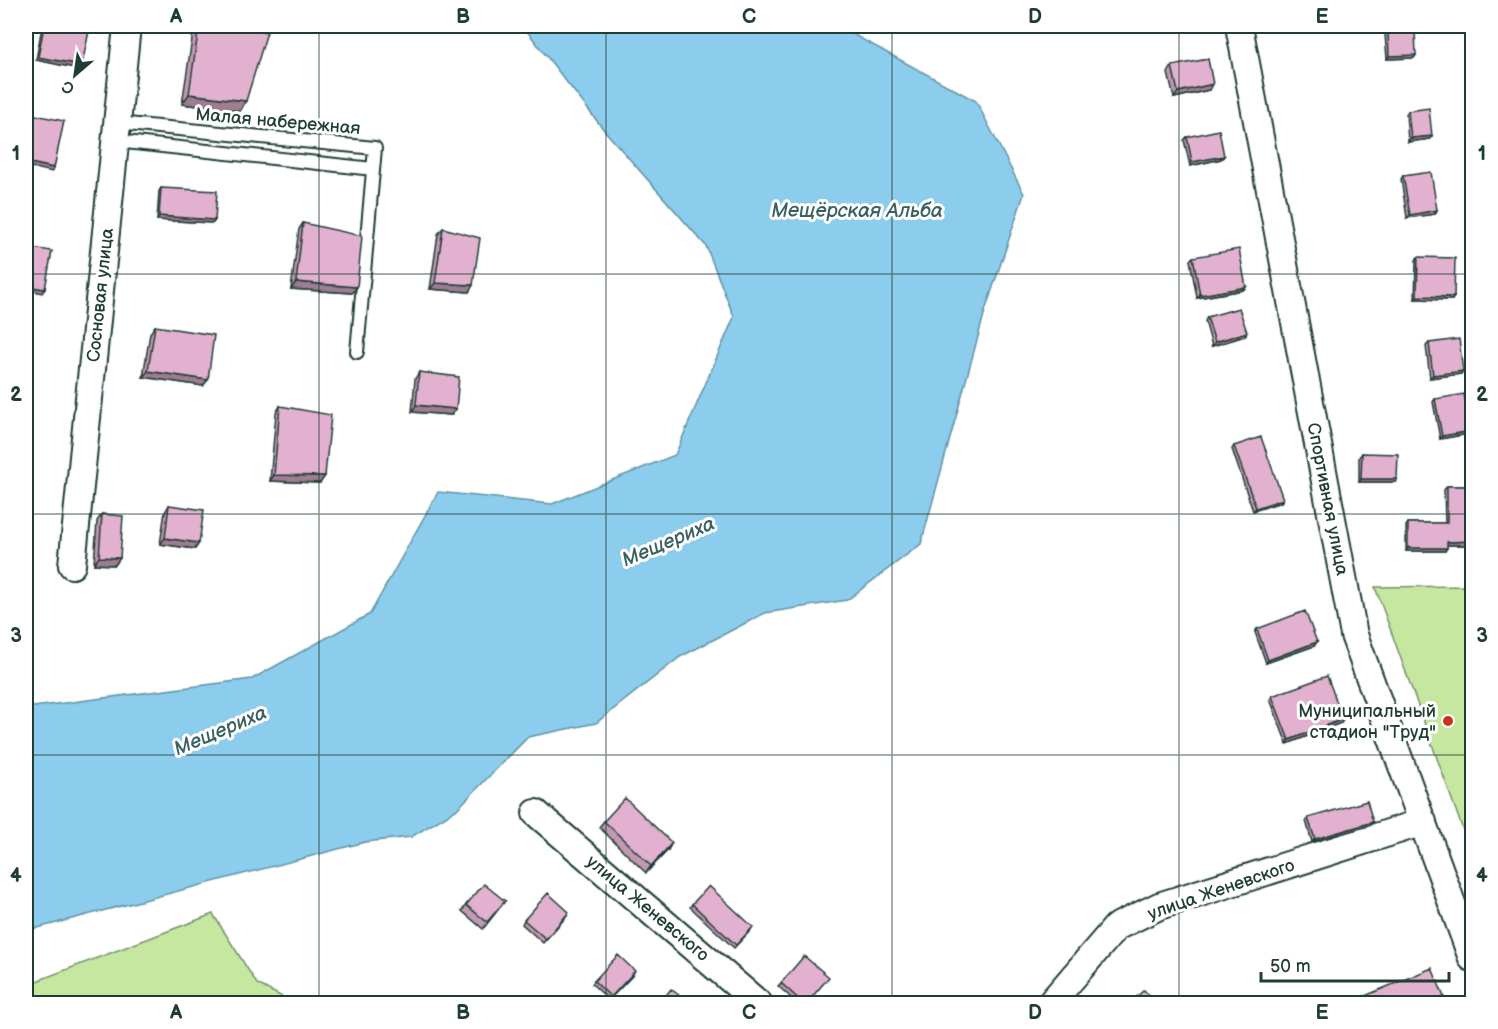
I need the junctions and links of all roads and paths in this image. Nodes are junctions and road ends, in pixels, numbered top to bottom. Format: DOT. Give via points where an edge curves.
graph roads {
  1 [pos="127,26"];
  2 [pos="1239,26"];
  3 [pos="116,132"];
  4 [pos="373,169"];
  5 [pos="357,352"];
  6 [pos="72,565"];
  7 [pos="536,813"];
  8 [pos="1423,822"];
  9 [pos="1473,958"];
  10 [pos="759,1004"];
  11 [pos="1050,1004"];
  1 -- 3 [label="street, Сосновая улица"];
  2 -- 8 [label="street, Спортивная улица" via="1354,635"];
  3 -- 4 [label="lane"];
  3 -- 4 [label="lane, Малая набережная" via="375,148"];
  3 -- 6 [label="street, Сосновая улица"];
  4 -- 5 [label="lane, Малая набережная"];
  7 -- 10 [label="street, улица Женевского"];
  8 -- 9 [label="street, Спортивная улица"];
  8 -- 11 [label="street, улица Женевского" via="1160,906 1116,927"];
}
